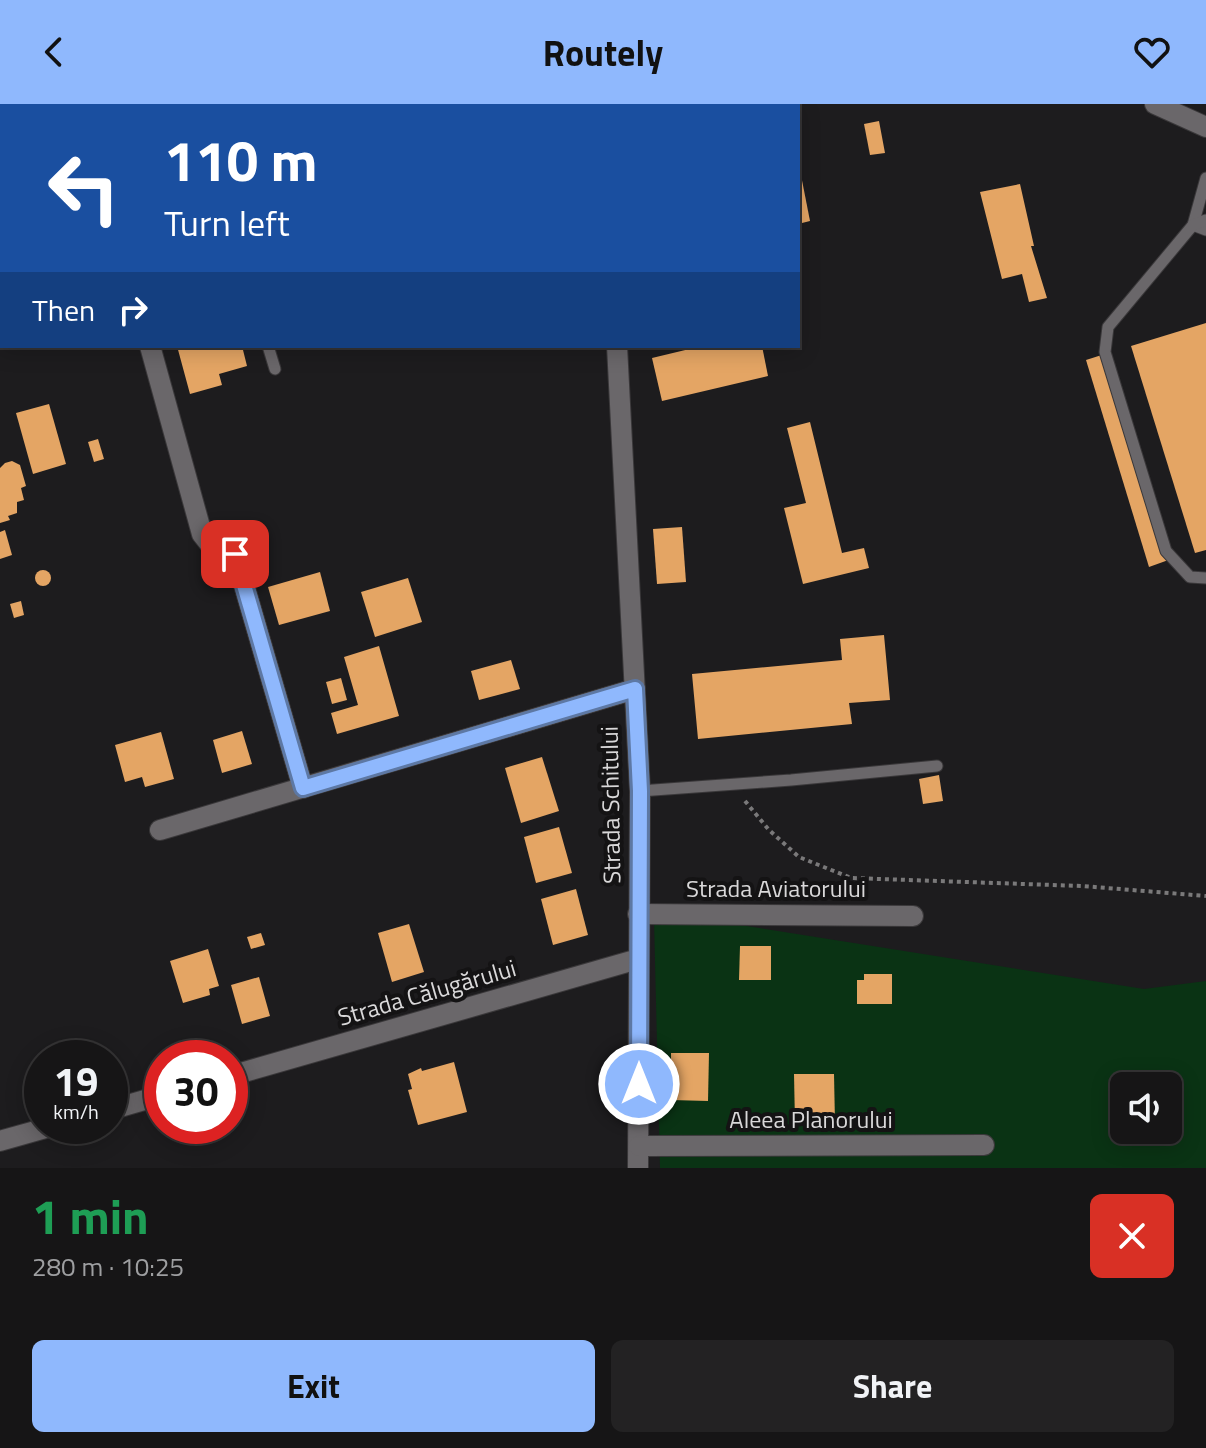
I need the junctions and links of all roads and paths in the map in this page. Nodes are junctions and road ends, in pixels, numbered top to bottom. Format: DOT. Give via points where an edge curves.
graph roads {
  1 [pos="1155,104"];
  2 [pos="1206,127"];
  3 [pos="1206,178"];
  4 [pos="1206,220"];
  5 [pos="1193,225"];
  6 [pos="1206,230"];
  7 [pos="151,348"];
  8 [pos="269,348"];
  9 [pos="617,348"];
  10 [pos="275,369"];
  11 [pos="1206,578"];
  12 [pos="635,689"];
  13 [pos="937,766"];
  14 [pos="730,784"];
  15 [pos="303,788"];
  16 [pos="640,791"];
  17 [pos="160,830"];
  18 [pos="1206,896"];
  19 [pos="638,914"];
  20 [pos="913,916"];
  21 [pos="638,959"];
  22 [pos="248,1071"];
  23 [pos="24,1134"];
  24 [pos="0,1141"];
  25 [pos="984,1145"];
  26 [pos="639,1146"];
  27 [pos="638,1168"];
  1 -- 2 [label="street"];
  3 -- 5 [label="lane"];
  4 -- 5 [label="lane"];
  5 -- 6 [label="lane"];
  5 -- 11 [label="lane" via="1108,327 1105,352 1166,551 1190,577"];
  7 -- 15 [label="street" via="202,534 213,548 235,554"];
  8 -- 10 [label="lane"];
  9 -- 12 [label="street, Strada Schitului"];
  12 -- 15 [label="street"];
  12 -- 16 [label="street, Strada Schitului"];
  13 -- 14 [label="lane"];
  14 -- 16 [label="lane"];
  14 -- 18 [label="path" via="799,857 851,878"];
  15 -- 17 [label="street"];
  16 -- 19 [label="street, Strada Schitului"];
  19 -- 20 [label="street, Strada Aviatorului"];
  19 -- 21 [label="street, Strada Schitului"];
  21 -- 22 [label="street, Strada Călugărului"];
  21 -- 26 [label="street, Strada Schitului"];
  23 -- 24 [label="street"];
  25 -- 26 [label="street, Aleea Planorului"];
  26 -- 27 [label="street, Strada Schitului"];
}
